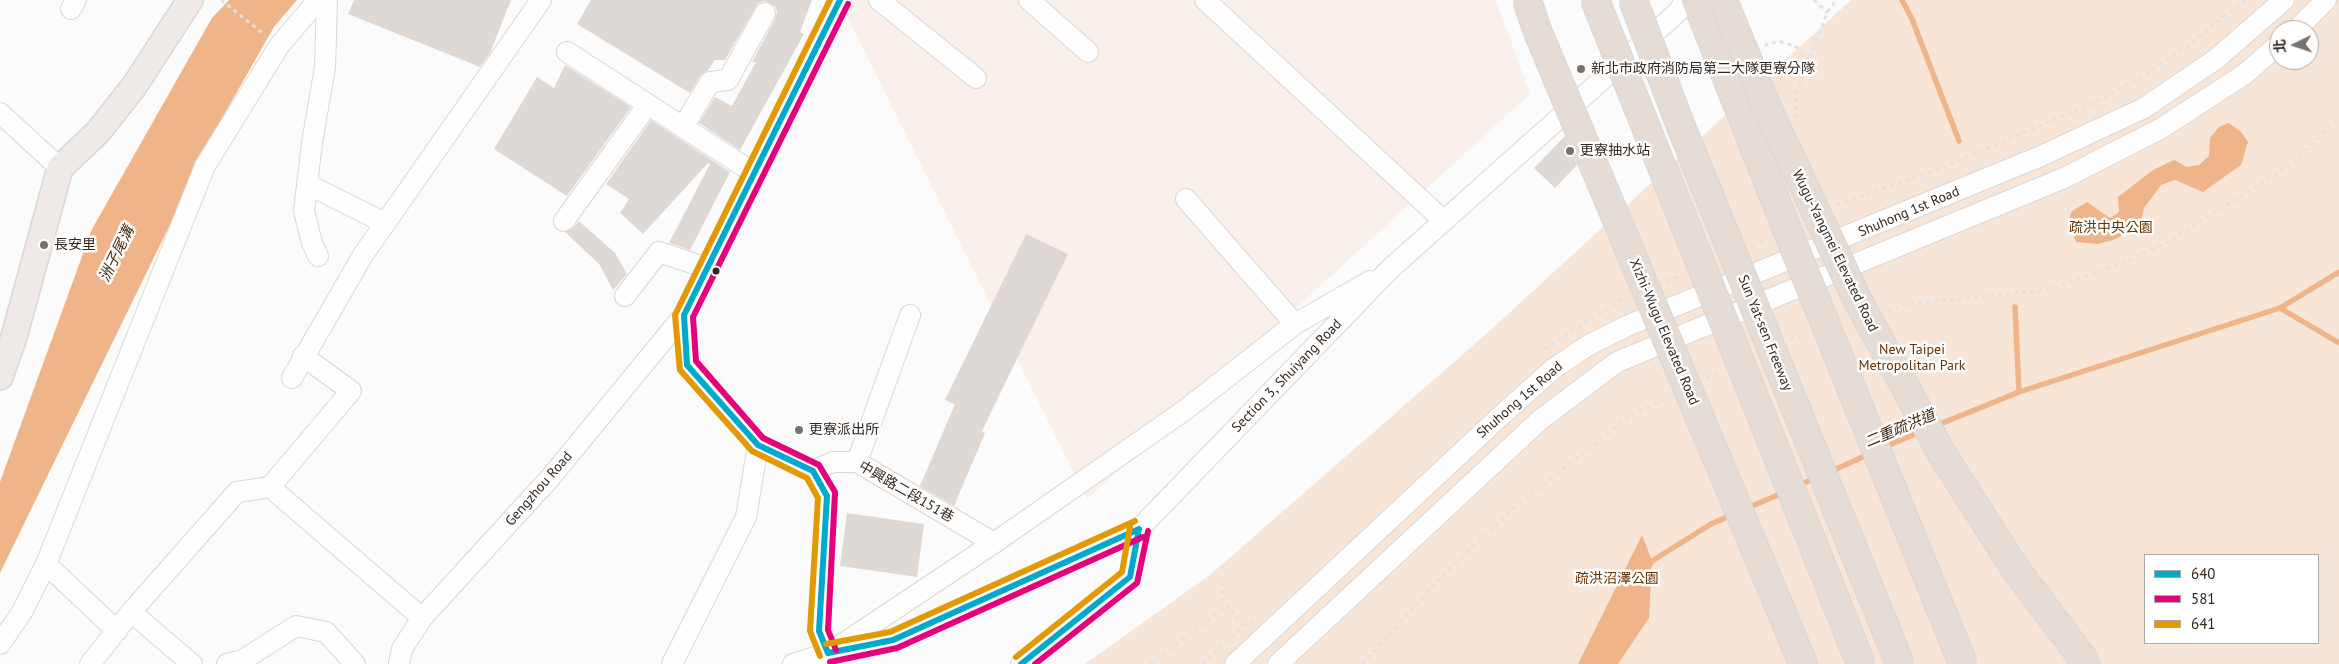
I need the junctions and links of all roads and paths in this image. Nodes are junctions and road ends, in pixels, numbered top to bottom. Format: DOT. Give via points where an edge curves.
graph roads {
  1 [pos="190,0"];
  2 [pos="221,0"];
  3 [pos="318,0"];
  4 [pos="327,0"];
  5 [pos="542,0"];
  6 [pos="840,0"];
  7 [pos="879,0"];
  8 [pos="1029,0"];
  9 [pos="1205,0"];
  10 [pos="1527,0"];
  11 [pos="1596,0"];
  12 [pos="1633,0"];
  13 [pos="1685,0"];
  14 [pos="1696,0"];
  15 [pos="1722,0"];
  16 [pos="1814,0"];
  17 [pos="1836,0"];
  18 [pos="2245,0"];
  19 [pos="2284,0"];
  20 [pos="2326,0"];
  21 [pos="2334,0"];
  22 [pos="765,13"];
  23 [pos="1827,13"];
  24 [pos="2306,20"];
  25 [pos="2308,20"];
  26 [pos="280,46"];
  27 [pos="1763,48"];
  28 [pos="567,52"];
  29 [pos="1088,52"];
  30 [pos="2269,53"];
  31 [pos="1810,60"];
  32 [pos="976,78"];
  33 [pos="648,104"];
  34 [pos="0,113"];
  35 [pos="1797,120"];
  36 [pos="683,127"];
  37 [pos="60,168"];
  38 [pos="754,173"];
  39 [pos="307,184"];
  40 [pos="1186,199"];
  41 [pos="1834,205"];
  42 [pos="564,221"];
  43 [pos="1444,221"];
  44 [pos="385,223"];
  45 [pos="1771,239"];
  46 [pos="1744,250"];
  47 [pos="318,256"];
  48 [pos="707,268"];
  49 [pos="1390,269"];
  50 [pos="1688,272"];
  51 [pos="1661,283"];
  52 [pos="1633,294"];
  53 [pos="625,296"];
  54 [pos="1624,298"];
  55 [pos="684,315"];
  56 [pos="910,315"];
  57 [pos="1295,324"];
  58 [pos="303,356"];
  59 [pos="0,378"];
  60 [pos="292,378"];
  61 [pos="758,445"];
  62 [pos="857,462"];
  63 [pos="813,471"];
  64 [pos="270,487"];
  65 [pos="1138,529"];
  66 [pos="994,543"];
  67 [pos="46,564"];
  68 [pos="1224,582"];
  69 [pos="1777,601"];
  70 [pos="1227,606"];
  71 [pos="132,612"];
  72 [pos="422,618"];
  73 [pos="1243,626"];
  74 [pos="117,631"];
  75 [pos="0,644"];
  76 [pos="823,659"];
  77 [pos="90,664"];
  78 [pos="192,664"];
  79 [pos="228,664"];
  80 [pos="356,664"];
  81 [pos="399,664"];
  82 [pos="672,664"];
  83 [pos="793,664"];
  84 [pos="1021,664"];
  85 [pos="1150,664"];
  86 [pos="1235,664"];
  87 [pos="1278,664"];
  88 [pos="1798,664"];
  89 [pos="1803,664"];
  90 [pos="1861,664"];
  91 [pos="1900,664"];
  92 [pos="1963,664"];
  93 [pos="2087,664"];
  1 -- 37 [label="main road" via="135,85 98,132"];
  2 -- 26 [label="path"];
  3 -- 26 [label="street"];
  4 -- 39 [label="street" via="326,67"];
  5 -- 44 [label="street"];
  6 -- 38 [label="street, Gengzhou Road"];
  7 -- 32 [label="street"];
  8 -- 29 [label="street"];
  9 -- 43 [label="street"];
  10 -- 69 [label="highway, Xizhi-Wugu Elevated Road, bridge"];
  11 -- 90 [label="highway, bridge"];
  12 -- 91 [label="highway, Sun Yat-sen Freeway, bridge" via="1680,124"];
  13 -- 43 [label="street, Section 3, Shuiyang Road" via="1679,11"];
  14 -- 92 [label="highway, bridge"];
  15 -- 93 [label="highway, Wugu-Yangmei Elevated Road, bridge" via="1768,112 1857,300 1942,454 2014,567"];
  16 -- 23 [label="path"];
  17 -- 23 [label="path"];
  18 -- 41 [label="path" via="2186,48 2098,101 1932,172"];
  19 -- 86 [label="street, Shuhong 1st Road" via="2216,59 2144,108 2041,156 1629,325 1588,346 1553,369 1494,422"];
  20 -- 24 [label="street"];
  21 -- 25 [label="street"];
  22 -- 36 [label="street" via="728,80 710,82"];
  23 -- 31 [label="path"];
  26 -- 67 [label="street" via="204,166"];
  27 -- 31 [label="path" via="1768,43 1781,42 1795,46"];
  28 -- 33 [label="street"];
  30 -- 87 [label="street, Shuhong 1st Road" via="2245,74 2160,130 2064,178 1617,362 1540,420"];
  31 -- 35 [label="path" via="1796,96"];
  33 -- 36 [label="street"];
  33 -- 42 [label="street"];
  34 -- 37 [label="street"];
  36 -- 38 [label="street"];
  37 -- 59 [label="main road" via="17,328"];
  38 -- 48 [label="street, Gengzhou Road"];
  39 -- 44 [label="street"];
  39 -- 47 [label="street" via="304,211"];
  40 -- 57 [label="street"];
  43 -- 49 [label="street, Section 3, Shuiyang Road"];
  44 -- 58 [label="street"];
  45 -- 46 [label="path"];
  48 -- 53 [label="street" via="659,252"];
  48 -- 55 [label="street, Gengzhou Road"];
  49 -- 57 [label="street"];
  49 -- 65 [label="street, Section 3, Shuiyang Road"];
  50 -- 51 [label="path"];
  52 -- 54 [label="path"];
  55 -- 61 [label="street" via="687,365"];
  55 -- 72 [label="street, Gengzhou Road" via="550,478"];
  56 -- 62 [label="street"];
  57 -- 66 [label="street" via="1185,410"];
  58 -- 60 [label="street"];
  58 -- 64 [label="street" via="351,390"];
  61 -- 63 [label="street"];
  61 -- 82 [label="street" via="746,516"];
  62 -- 63 [label="street, 中興路二段151巷" via="833,462"];
  62 -- 66 [label="street, 中興路二段151巷"];
  63 -- 76 [label="street" via="827,496 819,631"];
  64 -- 71 [label="street" via="237,492"];
  64 -- 72 [label="street"];
  65 -- 76 [label="street, Section 3, Shuiyang Road" via="893,640"];
  65 -- 84 [label="street" via="1130,577"];
  66 -- 76 [label="street"];
  67 -- 74 [label="street"];
  67 -- 75 [label="street" via="22,612"];
  68 -- 70 [label="path" via="1221,597"];
  69 -- 88 [label="highway"];
  69 -- 89 [label="highway, Xizhi-Wugu Elevated Road"];
  70 -- 73 [label="path"];
  70 -- 85 [label="path"];
  71 -- 74 [label="street"];
  71 -- 78 [label="street"];
  72 -- 81 [label="street, Gengzhou Road" via="402,649"];
  74 -- 77 [label="street"];
  76 -- 83 [label="street"];
  79 -- 80 [label="street" via="243,660 296,626 326,632"];
}
